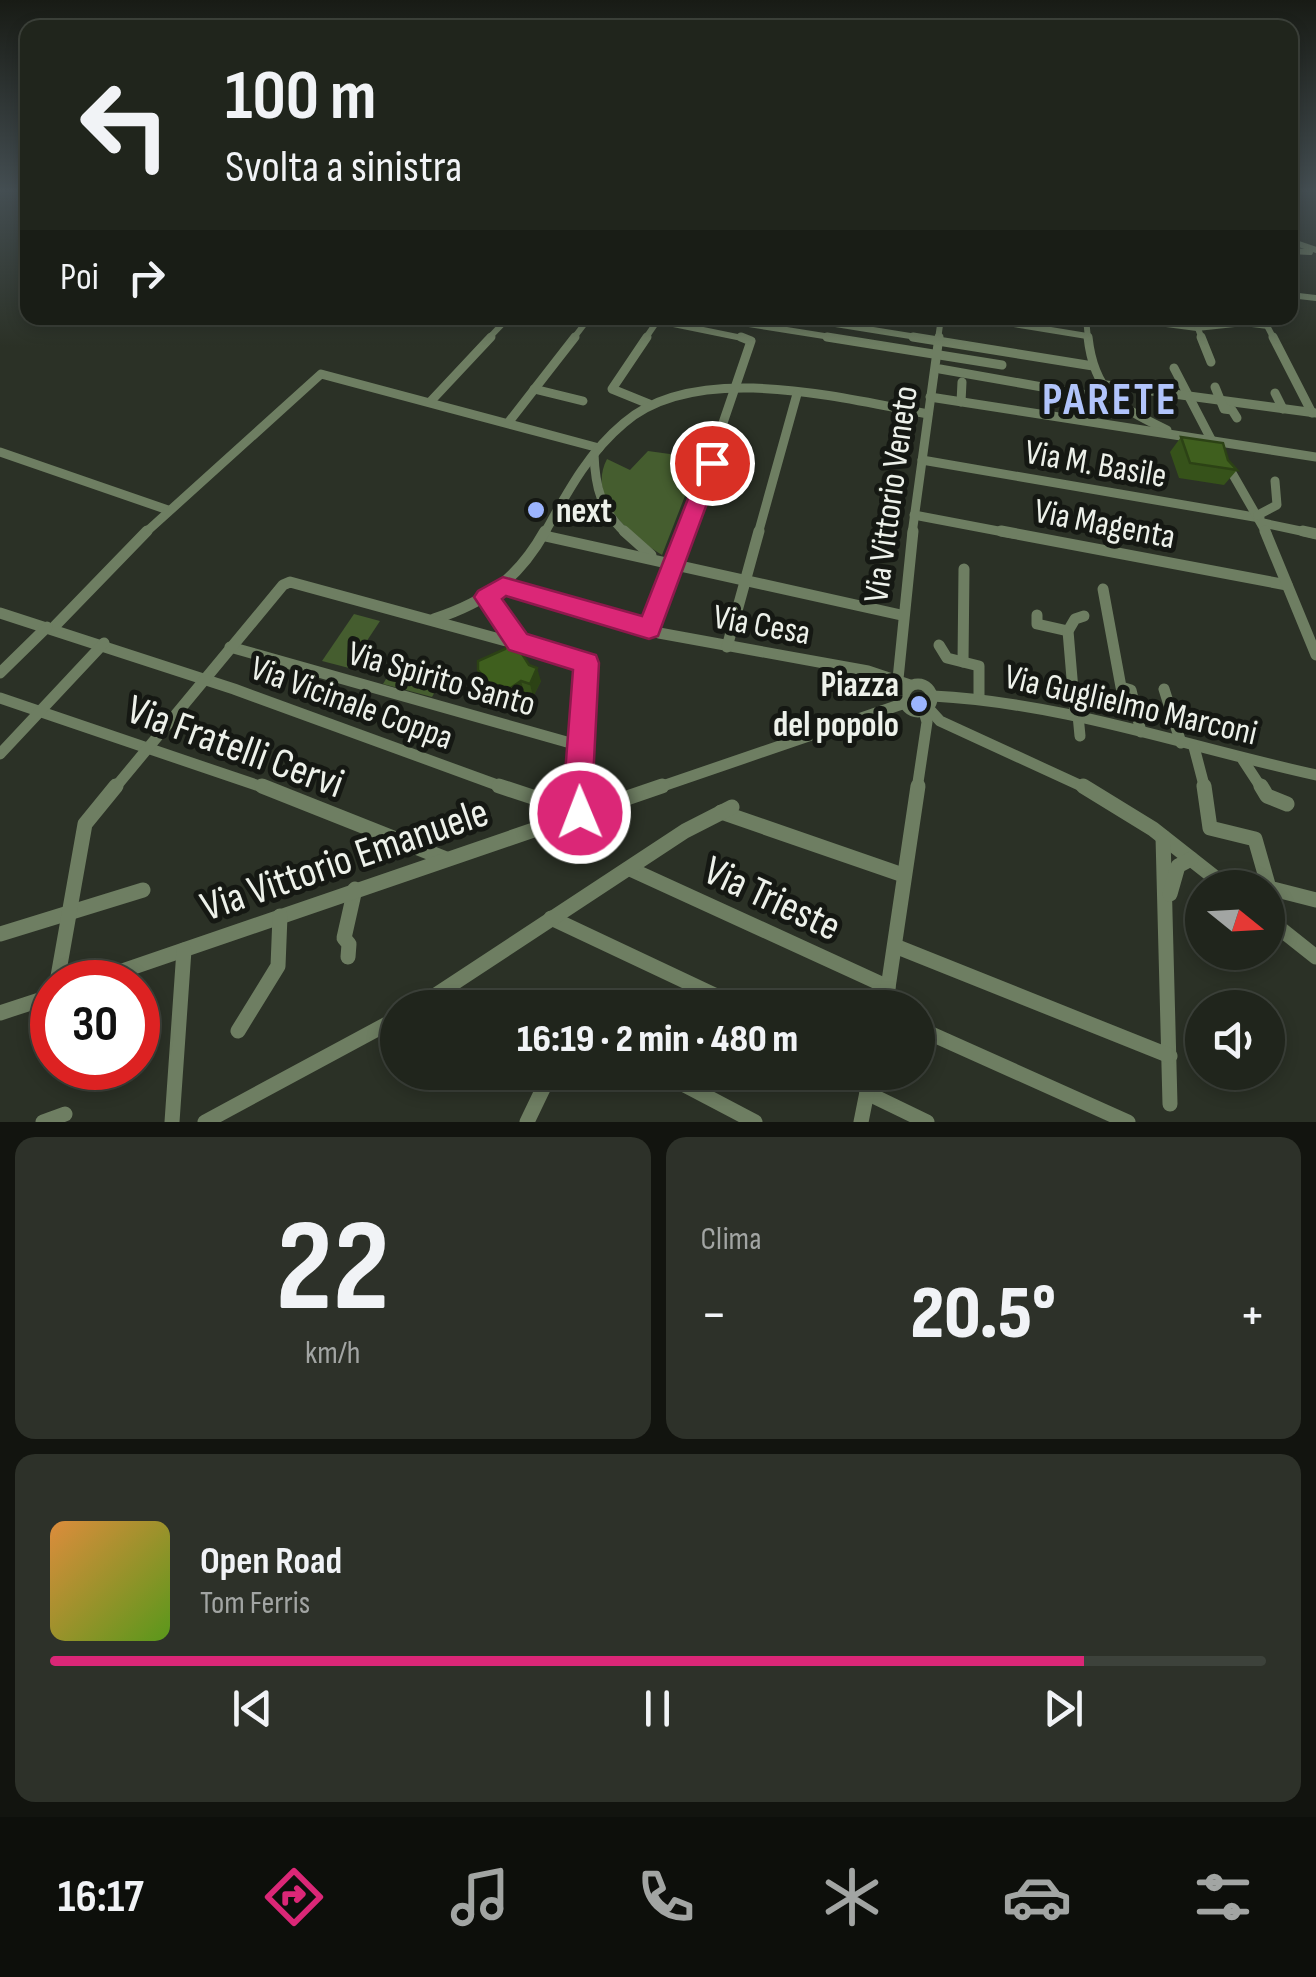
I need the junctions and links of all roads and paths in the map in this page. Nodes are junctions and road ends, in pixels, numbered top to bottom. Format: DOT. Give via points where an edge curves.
graph roads {
  1 [pos="502,325"];
  2 [pos="584,325"];
  3 [pos="655,325"];
  4 [pos="696,325"];
  5 [pos="732,325"];
  6 [pos="767,325"];
  7 [pos="847,325"];
  8 [pos="941,325"];
  9 [pos="1019,325"];
  10 [pos="1086,325"];
  11 [pos="1183,325"];
  12 [pos="1197,325"];
  13 [pos="1226,325"];
  14 [pos="1268,325"];
  15 [pos="1198,328"];
  16 [pos="736,334"];
  17 [pos="1087,336"];
  18 [pos="939,338"];
  19 [pos="937,353"];
  20 [pos="1211,362"];
  21 [pos="1002,365"];
  22 [pos="1093,366"];
  23 [pos="1174,368"];
  24 [pos="936,369"];
  25 [pos="962,382"];
  26 [pos="1099,384"];
  27 [pos="735,387"];
  28 [pos="1215,387"];
  29 [pos="534,389"];
  30 [pos="1275,393"];
  31 [pos="797,394"];
  32 [pos="1189,396"];
  33 [pos="930,397"];
  34 [pos="1110,400"];
  35 [pos="1219,400"];
  36 [pos="431,401"];
  37 [pos="584,401"];
  38 [pos="962,402"];
  39 [pos="649,404"];
  40 [pos="1282,409"];
  41 [pos="1314,413"];
  42 [pos="928,414"];
  43 [pos="1237,418"];
  44 [pos="508,423"];
  45 [pos="1173,432"];
  46 [pos="1211,440"];
  47 [pos="596,451"];
  48 [pos="0,452"];
  49 [pos="1315,459"];
  50 [pos="922,460"];
  51 [pos="1275,481"];
  52 [pos="168,510"];
  53 [pos="914,515"];
  54 [pos="1260,519"];
  55 [pos="1316,534"];
  56 [pos="545,536"];
  57 [pos="656,559"];
  58 [pos="672,564"];
  59 [pos="964,569"];
  60 [pos="745,582"];
  61 [pos="1287,584"];
  62 [pos="503,586"];
  63 [pos="1103,589"];
  64 [pos="486,597"];
  65 [pos="0,613"];
  66 [pos="901,614"];
  67 [pos="1037,614"];
  68 [pos="1084,616"];
  69 [pos="434,620"];
  70 [pos="50,628"];
  71 [pos="649,628"];
  72 [pos="1068,631"];
  73 [pos="518,642"];
  74 [pos="104,643"];
  75 [pos="939,644"];
  76 [pos="230,647"];
  77 [pos="727,647"];
  78 [pos="1316,653"];
  79 [pos="963,662"];
  80 [pos="0,673"];
  81 [pos="204,678"];
  82 [pos="898,678"];
  83 [pos="910,685"];
  84 [pos="1164,688"];
  85 [pos="979,696"];
  86 [pos="0,698"];
  87 [pos="904,702"];
  88 [pos="929,706"];
  89 [pos="40,711"];
  90 [pos="1076,714"];
  91 [pos="1141,732"];
  92 [pos="1080,736"];
  93 [pos="150,745"];
  94 [pos="1188,745"];
  95 [pos="580,746"];
  96 [pos="0,754"];
  97 [pos="1243,760"];
  98 [pos="1316,774"];
  99 [pos="1286,804"];
  100 [pos="580,813"];
  101 [pos="1163,837"];
  102 [pos="447,859"];
  103 [pos="1191,859"];
  104 [pos="630,870"];
  105 [pos="1205,870"];
  106 [pos="903,874"];
  107 [pos="356,889"];
  108 [pos="143,890"];
  109 [pos="1316,900"];
  110 [pos="70,912"];
  111 [pos="280,916"];
  112 [pos="551,918"];
  113 [pos="1285,932"];
  114 [pos="0,934"];
  115 [pos="895,946"];
  116 [pos="184,950"];
  117 [pos="1168,950"];
  118 [pos="1316,957"];
  119 [pos="348,958"];
  120 [pos="61,960"];
  121 [pos="155,960"];
  122 [pos="888,988"];
  123 [pos="443,990"];
  124 [pos="704,990"];
  125 [pos="30,1003"];
  126 [pos="0,1012"];
  127 [pos="380,1028"];
  128 [pos="238,1031"];
  129 [pos="935,1036"];
  130 [pos="1170,1056"];
  131 [pos="539,1090"];
  132 [pos="694,1090"];
  133 [pos="868,1090"];
  134 [pos="867,1093"];
  135 [pos="1170,1104"];
  136 [pos="65,1114"];
  137 [pos="530,1121"];
  138 [pos="43,1122"];
  139 [pos="172,1122"];
  140 [pos="205,1122"];
  141 [pos="755,1122"];
  142 [pos="861,1122"];
  143 [pos="927,1122"];
  144 [pos="1128,1122"];
  1 -- 36 [label="street"];
  2 -- 29 [label="street"];
  3 -- 39 [label="street" via="612,389"];
  4 -- 16 [label="street"];
  5 -- 16 [label="street"];
  6 -- 19 [label="street"];
  7 -- 18 [label="street"];
  8 -- 18 [label="street, Via Vittorio Veneto"];
  9 -- 17 [label="street"];
  10 -- 17 [label="street"];
  11 -- 15 [label="street"];
  12 -- 15 [label="street"];
  13 -- 15 [label="street"];
  14 -- 41 [label="street"];
  15 -- 20 [label="street"];
  16 -- 27 [label="street" via="750,342"];
  17 -- 22 [label="street"];
  18 -- 19 [label="street, Via Vittorio Veneto"];
  18 -- 22 [label="street"];
  19 -- 21 [label="street"];
  19 -- 24 [label="street, Via Vittorio Veneto"];
  22 -- 26 [label="street"];
  23 -- 32 [label="street"];
  24 -- 33 [label="street, Via Vittorio Veneto"];
  24 -- 34 [label="street"];
  25 -- 38 [label="street"];
  26 -- 32 [label="street"];
  26 -- 34 [label="street"];
  27 -- 31 [label="street"];
  27 -- 39 [label="street" via="688,391"];
  27 -- 58 [label="street"];
  28 -- 35 [label="street"];
  29 -- 37 [label="street"];
  29 -- 44 [label="street"];
  30 -- 40 [label="street"];
  31 -- 42 [label="street"];
  31 -- 60 [label="street"];
  32 -- 35 [label="street"];
  32 -- 46 [label="street"];
  33 -- 38 [label="street"];
  33 -- 42 [label="street, Via Vittorio Veneto"];
  34 -- 45 [label="street"];
  35 -- 40 [label="street"];
  35 -- 43 [label="street"];
  36 -- 44 [label="street"];
  36 -- 52 [label="street" via="321,374"];
  38 -- 45 [label="street"];
  39 -- 47 [label="street" via="618,424"];
  40 -- 41 [label="street"];
  42 -- 50 [label="street, Via Vittorio Veneto"];
  44 -- 47 [label="street"];
  45 -- 46 [label="street"];
  46 -- 49 [label="street"];
  46 -- 54 [label="street"];
  47 -- 56 [label="street" via="575,475"];
  47 -- 57 [label="street" via="594,486 613,522"];
  48 -- 52 [label="street"];
  50 -- 53 [label="street, Via Vittorio Veneto"];
  50 -- 54 [label="street, Via M. Basile"];
  51 -- 54 [label="street" via="1277,505"];
  52 -- 70 [label="street"];
  53 -- 61 [label="street, Via Magenta"];
  53 -- 66 [label="street, Via Vittorio Veneto"];
  54 -- 55 [label="street, Via M. Basile"];
  54 -- 61 [label="street"];
  56 -- 57 [label="street"];
  56 -- 62 [label="street"];
  57 -- 58 [label="street"];
  58 -- 60 [label="street"];
  58 -- 71 [label="street"];
  59 -- 79 [label="street"];
  60 -- 66 [label="street"];
  60 -- 77 [label="street"];
  61 -- 78 [label="street"];
  62 -- 64 [label="street"];
  62 -- 71 [label="street, Via Cesa"];
  63 -- 91 [label="street" via="1122,687 1132,690"];
  64 -- 69 [label="street"];
  64 -- 73 [label="street"];
  65 -- 70 [label="street, Via Vicinale Coppa"];
  66 -- 82 [label="street, Via Vittorio Veneto"];
  67 -- 72 [label="street" via="1037,624"];
  68 -- 72 [label="street" via="1074,618"];
  69 -- 73 [label="street"];
  69 -- 76 [label="street" via="290,582"];
  70 -- 74 [label="street, Via Vicinale Coppa"];
  70 -- 80 [label="street"];
  71 -- 77 [label="street, Via Cesa"];
  72 -- 90 [label="street"];
  73 -- 95 [label="street" via="586,663"];
  74 -- 81 [label="street, Via Vicinale Coppa"];
  74 -- 89 [label="street"];
  75 -- 79 [label="street" via="947,658"];
  76 -- 81 [label="street"];
  76 -- 95 [label="street, Via Spirito Santo"];
  77 -- 82 [label="street, Via Cesa"];
  79 -- 85 [label="street" via="980,666"];
  81 -- 93 [label="street"];
  81 -- 100 [label="street, Via Vicinale Coppa"];
  82 -- 83 [label="street, Via Cesa"];
  83 -- 87 [label="street"];
  83 -- 88 [label="street" via="923,687"];
  84 -- 94 [label="street"];
  85 -- 88 [label="street, Via Guglielmo Marconi"];
  85 -- 90 [label="street, Via Guglielmo Marconi"];
  86 -- 89 [label="street, Via Fratelli Cervi"];
  87 -- 88 [label="street" via="911,709"];
  87 -- 100 [label="street, Via Vittorio Emanuele"];
  88 -- 101 [label="street" via="940,721 1092,790"];
  88 -- 106 [label="street"];
  89 -- 93 [label="street, Via Fratelli Cervi"];
  89 -- 96 [label="street"];
  90 -- 91 [label="street, Via Guglielmo Marconi"];
  90 -- 92 [label="street"];
  91 -- 94 [label="street, Via Guglielmo Marconi"];
  93 -- 102 [label="street, Via Fratelli Cervi"];
  93 -- 110 [label="street" via="85,824"];
  94 -- 97 [label="street, Via Guglielmo Marconi"];
  94 -- 109 [label="street" via="1210,828 1255,839 1269,888"];
  95 -- 100 [label="street"];
  97 -- 98 [label="street, Via Guglielmo Marconi"];
  97 -- 99 [label="street" via="1267,796"];
  100 -- 102 [label="street, Via Vittorio Emanuele"];
  101 -- 103 [label="street"];
  101 -- 117 [label="street"];
  102 -- 107 [label="street, Via Vittorio Emanuele"];
  103 -- 105 [label="street"];
  103 -- 117 [label="street" via="1178,866 1170,890"];
  104 -- 106 [label="street" via="726,809"];
  104 -- 112 [label="street"];
  104 -- 122 [label="street, Via Trieste"];
  106 -- 115 [label="street"];
  107 -- 111 [label="street, Via Vittorio Emanuele"];
  107 -- 119 [label="street" via="344,938"];
  108 -- 110 [label="street"];
  110 -- 114 [label="street"];
  110 -- 120 [label="street"];
  111 -- 116 [label="street, Via Vittorio Emanuele"];
  111 -- 128 [label="street" via="278,966"];
  112 -- 123 [label="street"];
  112 -- 124 [label="street"];
  113 -- 118 [label="street"];
  115 -- 122 [label="street"];
  115 -- 130 [label="street"];
  116 -- 121 [label="street, Via Vittorio Emanuele"];
  116 -- 139 [label="street"];
  117 -- 130 [label="street"];
  125 -- 126 [label="street"];
  127 -- 140 [label="street"];
  129 -- 144 [label="street"];
  130 -- 135 [label="street"];
  131 -- 137 [label="street"];
  132 -- 141 [label="street"];
  133 -- 134 [label="street"];
  134 -- 142 [label="street"];
  134 -- 143 [label="street"];
  136 -- 138 [label="street"];
}
